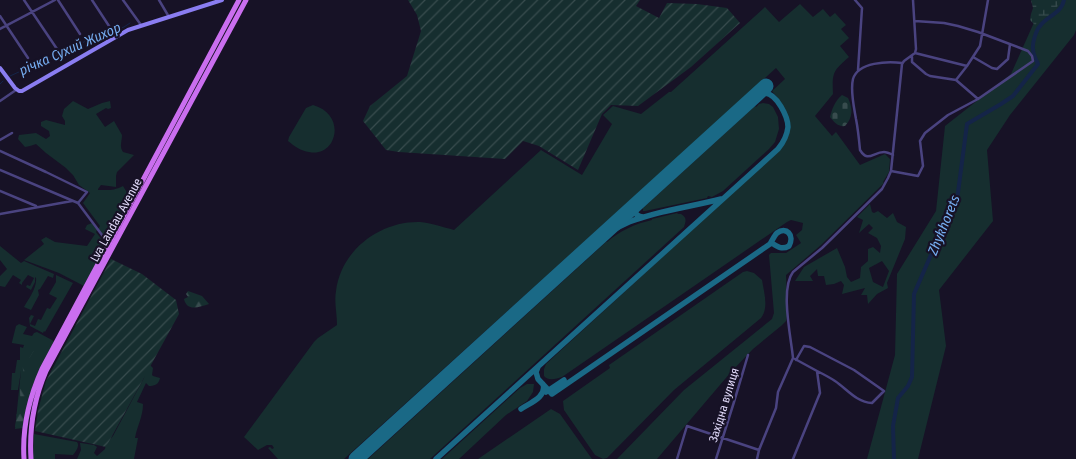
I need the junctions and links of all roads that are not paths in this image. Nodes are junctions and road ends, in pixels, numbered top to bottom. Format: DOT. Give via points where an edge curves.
graph roads {
  1 [pos="24,0"];
  2 [pos="56,0"];
  3 [pos="92,0"];
  4 [pos="123,0"];
  5 [pos="159,0"];
  6 [pos="222,0"];
  7 [pos="240,0"];
  8 [pos="246,0"];
  9 [pos="855,0"];
  10 [pos="913,0"];
  11 [pos="988,0"];
  12 [pos="209,2"];
  13 [pos="32,12"];
  14 [pos="0,16"];
  15 [pos="170,17"];
  16 [pos="915,20"];
  17 [pos="6,25"];
  18 [pos="141,26"];
  19 [pos="0,29"];
  20 [pos="112,29"];
  21 [pos="225,32"];
  22 [pos="80,34"];
  23 [pos="983,35"];
  24 [pos="1010,44"];
  25 [pos="57,49"];
  26 [pos="916,53"];
  27 [pos="911,56"];
  28 [pos="973,57"];
  29 [pos="28,58"];
  30 [pos="903,63"];
  31 [pos="967,66"];
  32 [pos="0,68"];
  33 [pos="856,74"];
  34 [pos="956,80"];
  35 [pos="18,91"];
  36 [pos="978,99"];
  37 [pos="0,102"];
  38 [pos="12,134"];
  39 [pos="0,140"];
  40 [pos="0,151"];
  41 [pos="893,155"];
  42 [pos="0,170"];
  43 [pos="891,171"];
  44 [pos="0,192"];
  45 [pos="73,200"];
  46 [pos="78,202"];
  47 [pos="36,206"];
  48 [pos="129,212"];
  49 [pos="0,214"];
  50 [pos="109,245"];
  51 [pos="748,355"];
  52 [pos="795,359"];
  53 [pos="817,371"];
  54 [pos="25,430"];
  55 [pos="31,433"];
  56 [pos="724,438"];
  57 [pos="759,450"];
  58 [pos="24,459"];
  59 [pos="30,459"];
  60 [pos="677,459"];
  61 [pos="716,459"];
  62 [pos="757,459"];
  63 [pos="792,459"];
  1 -- 13 [label="street"];
  2 -- 13 [label="street"];
  2 -- 22 [label="street"];
  3 -- 20 [label="street"];
  4 -- 18 [label="street"];
  5 -- 15 [label="street"];
  6 -- 12 [label="main road"];
  7 -- 21 [label="main road, Lva Landau Avenue"];
  8 -- 21 [label="main road, Lva Landau Avenue"];
  9 -- 33 [label="street" via="862,8 859,69"];
  10 -- 16 [label="street"];
  11 -- 23 [label="street"];
  12 -- 15 [label="main road"];
  13 -- 17 [label="street"];
  13 -- 25 [label="street"];
  14 -- 17 [label="street"];
  15 -- 18 [label="main road"];
  16 -- 23 [label="street" via="944,22"];
  16 -- 26 [label="street"];
  17 -- 19 [label="street"];
  17 -- 29 [label="street"];
  18 -- 35 [label="main road" via="122,33 25,90"];
  21 -- 48 [label="main road, Lva Landau Avenue"];
  23 -- 24 [label="street"];
  23 -- 28 [label="street"];
  24 -- 28 [label="street" via="1008,59 997,69"];
  24 -- 36 [label="street" via="1028,51 1033,62"];
  26 -- 27 [label="street"];
  26 -- 31 [label="street"];
  27 -- 30 [label="street"];
  27 -- 34 [label="street" via="912,62 926,74"];
  28 -- 31 [label="street"];
  30 -- 33 [label="street" via="874,64"];
  30 -- 41 [label="street"];
  31 -- 34 [label="street"];
  32 -- 35 [label="main road"];
  33 -- 41 [label="street" via="853,94 860,150 868,157 884,152"];
  34 -- 36 [label="street"];
  35 -- 37 [label="street"];
  36 -- 43 [label="street" via="925,133 920,141 923,166 918,176"];
  38 -- 39 [label="street"];
  40 -- 46 [label="street" via="87,192"];
  41 -- 43 [label="street"];
  42 -- 45 [label="street"];
  43 -- 52 [label="street" via="882,188 790,275 788,318"];
  44 -- 47 [label="street"];
  45 -- 46 [label="street"];
  45 -- 47 [label="street"];
  46 -- 50 [label="street"];
  47 -- 49 [label="street"];
  48 -- 50 [label="main road, Lva Landau Avenue"];
  48 -- 55 [label="main road, Lva Landau Avenue" via="38,388"];
  50 -- 54 [label="main road, Lva Landau Avenue" via="41,369"];
  51 -- 56 [label="street, Західна вулиця"];
  52 -- 53 [label="street"];
  52 -- 53 [label="street" via="804,346 810,346 884,391 872,403 865,403"];
  52 -- 57 [label="street" via="778,392 776,408"];
  53 -- 63 [label="street" via="820,393"];
  54 -- 55 [label="main road"];
  54 -- 58 [label="main road, Lva Landau Avenue"];
  55 -- 59 [label="main road, Lva Landau Avenue"];
  56 -- 57 [label="street"];
  56 -- 60 [label="street" via="687,426"];
  56 -- 61 [label="street, Західна вулиця"];
  57 -- 62 [label="street"];
}
